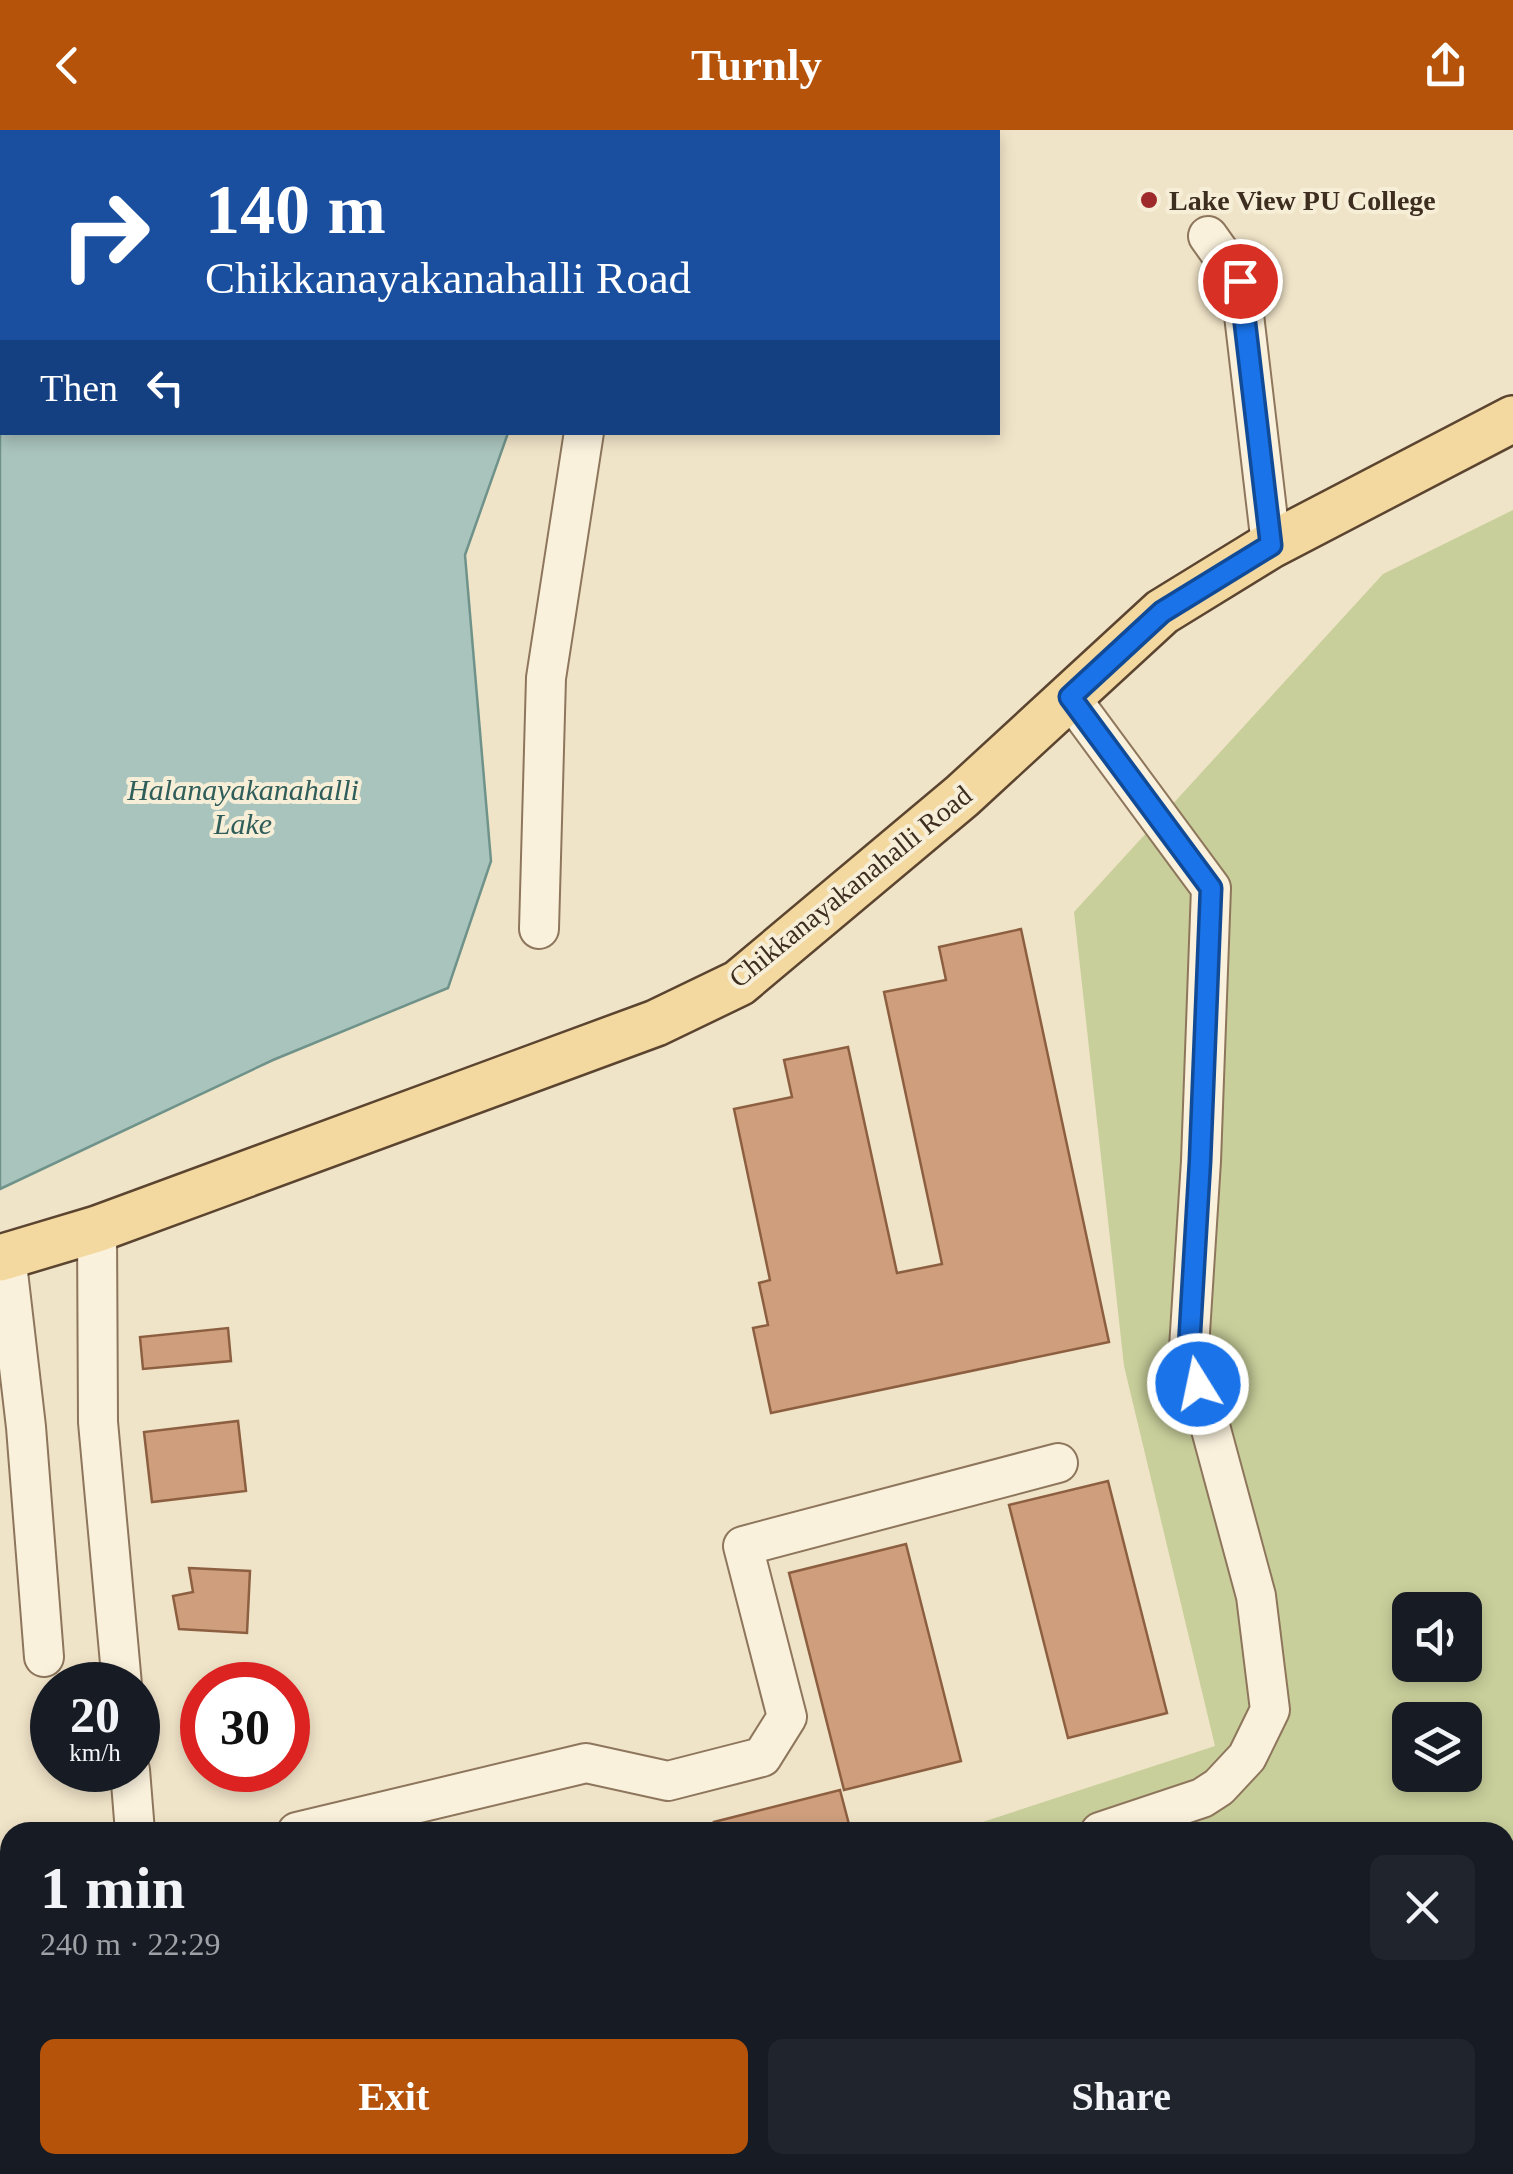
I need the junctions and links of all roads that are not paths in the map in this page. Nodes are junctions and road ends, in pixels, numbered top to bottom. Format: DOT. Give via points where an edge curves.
graph roads {
  1 [pos="1208,236"];
  2 [pos="1513,419"];
  3 [pos="584,435"];
  4 [pos="1271,545"];
  5 [pos="1070,697"];
  6 [pos="539,929"];
  7 [pos="97,1229"];
  8 [pos="3,1256"];
  9 [pos="1058,1463"];
  10 [pos="44,1658"];
  11 [pos="120,1662"];
  12 [pos="132,1792"];
  13 [pos="135,1822"];
  14 [pos="338,1822"];
  15 [pos="1130,1822"];
  1 -- 4 [label="street" via="1240,281"];
  2 -- 4 [label="main road, Chikkanayakanahalli Road"];
  3 -- 6 [label="street" via="546,678"];
  4 -- 5 [label="main road, Chikkanayakanahalli Road" via="1162,612"];
  5 -- 7 [label="main road, Chikkanayakanahalli Road" via="739,983 656,1023"];
  5 -- 15 [label="street" via="1211,888 1189,1348 1256,1596 1270,1710 1247,1758 1219,1787"];
  7 -- 8 [label="main road, Chikkanayakanahalli Road"];
  7 -- 11 [label="street" via="98,1422"];
  8 -- 10 [label="street" via="26,1427"];
  9 -- 14 [label="street" via="744,1546 786,1717 762,1757 668,1780 586,1762"];
  12 -- 13 [label="street"];
}
